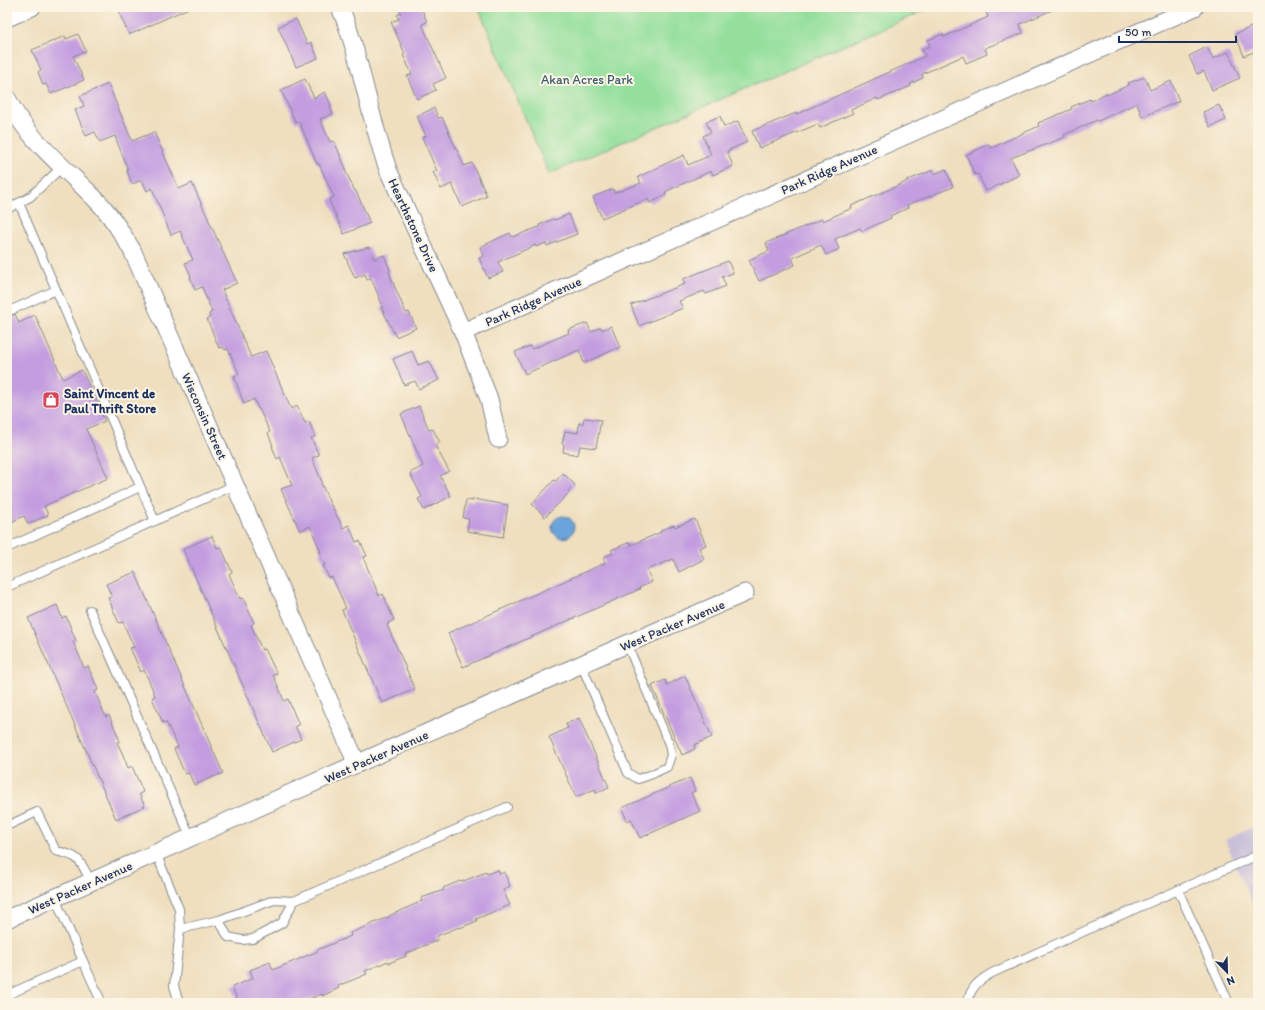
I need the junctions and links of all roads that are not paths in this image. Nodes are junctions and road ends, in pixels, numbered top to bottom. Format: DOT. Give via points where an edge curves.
graph roads {
  1 [pos="32,7"];
  2 [pos="340,7"];
  3 [pos="1195,7"];
  4 [pos="7,18"];
  5 [pos="7,98"];
  6 [pos="62,167"];
  7 [pos="19,203"];
  8 [pos="7,209"];
  9 [pos="56,290"];
  10 [pos="7,312"];
  11 [pos="463,332"];
  12 [pos="498,439"];
  13 [pos="235,485"];
  14 [pos="140,487"];
  15 [pos="154,521"];
  16 [pos="7,548"];
  17 [pos="7,587"];
  18 [pos="745,593"];
  19 [pos="90,610"];
  20 [pos="627,644"];
  21 [pos="581,664"];
  22 [pos="357,764"];
  23 [pos="507,807"];
  24 [pos="7,826"];
  25 [pos="191,838"];
  26 [pos="156,853"];
  27 [pos="1258,855"];
  28 [pos="91,882"];
  29 [pos="1178,890"];
  30 [pos="55,898"];
  31 [pos="294,902"];
  32 [pos="7,920"];
  33 [pos="219,920"];
  34 [pos="180,929"];
  35 [pos="83,961"];
  36 [pos="7,995"];
  37 [pos="98,1003"];
  38 [pos="180,1003"];
  39 [pos="967,1003"];
  40 [pos="1229,1003"];
  1 -- 4 [label="street"];
  2 -- 11 [label="street, Hearthstone Drive" via="350,31 389,172"];
  3 -- 11 [label="street, Park Ridge Avenue"];
  5 -- 6 [label="street, Wisconsin Street" via="13,111 34,138"];
  6 -- 7 [label="lane" via="30,197"];
  6 -- 13 [label="street, Wisconsin Street" via="102,206 116,223 133,252"];
  7 -- 8 [label="lane"];
  7 -- 9 [label="lane"];
  9 -- 10 [label="lane"];
  9 -- 14 [label="lane"];
  11 -- 12 [label="street, Hearthstone Drive" via="489,399"];
  13 -- 15 [label="lane"];
  13 -- 22 [label="street, Wisconsin Street"];
  14 -- 15 [label="lane"];
  14 -- 16 [label="lane"];
  15 -- 17 [label="lane"];
  18 -- 20 [label="street, West Packer Avenue"];
  19 -- 25 [label="lane"];
  20 -- 21 [label="street, West Packer Avenue"];
  20 -- 21 [label="lane" via="670,744 671,755 667,767 650,775 638,778 628,773"];
  21 -- 22 [label="street, West Packer Avenue"];
  22 -- 25 [label="street, West Packer Avenue"];
  23 -- 31 [label="lane"];
  24 -- 28 [label="lane" via="38,812 56,851 71,854 80,861"];
  25 -- 26 [label="street, West Packer Avenue"];
  26 -- 28 [label="street, West Packer Avenue"];
  26 -- 34 [label="lane" via="179,909"];
  27 -- 29 [label="lane"];
  28 -- 30 [label="street, West Packer Avenue"];
  29 -- 39 [label="lane" via="992,973 978,981"];
  29 -- 40 [label="lane"];
  30 -- 32 [label="street, West Packer Avenue"];
  30 -- 35 [label="lane"];
  31 -- 33 [label="lane" via="274,900"];
  31 -- 33 [label="lane" via="282,923 253,939 228,937"];
  33 -- 34 [label="lane"];
  34 -- 38 [label="lane" via="174,986"];
  35 -- 36 [label="lane"];
  35 -- 37 [label="lane" via="100,999"];
}
